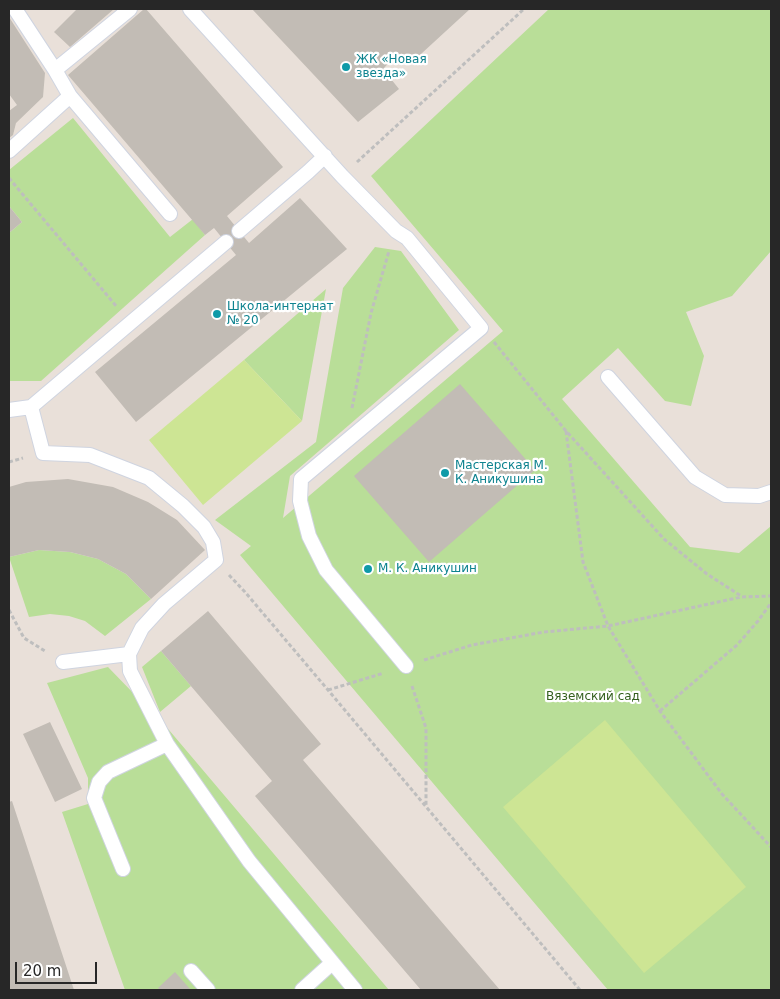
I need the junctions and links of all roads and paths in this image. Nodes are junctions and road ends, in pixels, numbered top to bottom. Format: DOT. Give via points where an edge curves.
graph roads {
  1 [pos="15,9"];
  2 [pos="130,9"];
  3 [pos="190,9"];
  4 [pos="524,9"];
  5 [pos="55,70"];
  6 [pos="70,96"];
  7 [pos="9,151"];
  8 [pos="324,156"];
  9 [pos="342,176"];
  10 [pos="9,178"];
  11 [pos="170,214"];
  12 [pos="239,231"];
  13 [pos="396,231"];
  14 [pos="226,242"];
  15 [pos="130,323"];
  16 [pos="481,328"];
  17 [pos="608,377"];
  18 [pos="31,407"];
  19 [pos="9,410"];
  20 [pos="566,430"];
  21 [pos="345,443"];
  22 [pos="771,492"];
  23 [pos="216,560"];
  24 [pos="771,596"];
  25 [pos="742,597"];
  26 [pos="771,603"];
  27 [pos="9,610"];
  28 [pos="608,626"];
  29 [pos="129,654"];
  30 [pos="63,662"];
  31 [pos="406,666"];
  32 [pos="328,690"];
  33 [pos="660,712"];
  34 [pos="167,744"];
  35 [pos="426,807"];
  36 [pos="771,847"];
  37 [pos="123,869"];
  38 [pos="332,963"];
  39 [pos="190,971"];
  40 [pos="208,990"];
  41 [pos="302,990"];
  42 [pos="354,990"];
  43 [pos="580,990"];
  1 -- 5 [label="lane"];
  2 -- 5 [label="lane"];
  3 -- 8 [label="lane"];
  4 -- 9 [label="path"];
  5 -- 6 [label="lane"];
  6 -- 7 [label="lane"];
  6 -- 11 [label="lane"];
  8 -- 9 [label="lane"];
  8 -- 12 [label="lane"];
  9 -- 13 [label="lane"];
  10 -- 15 [label="path"];
  13 -- 16 [label="lane" via="407,238"];
  13 -- 21 [label="path" via="371,313"];
  14 -- 15 [label="lane"];
  15 -- 18 [label="lane"];
  16 -- 20 [label="path"];
  16 -- 21 [label="lane"];
  17 -- 22 [label="lane" via="694,477 725,495 760,496"];
  18 -- 19 [label="lane"];
  18 -- 23 [label="lane" via="43,453 90,455 149,478 204,526"];
  20 -- 25 [label="path" via="664,539"];
  20 -- 28 [label="path" via="583,562"];
  21 -- 31 [label="lane" via="301,479 300,501 309,536 326,570"];
  23 -- 29 [label="lane" via="164,604 142,628"];
  23 -- 32 [label="path"];
  24 -- 25 [label="path"];
  25 -- 28 [label="path"];
  26 -- 33 [label="path" via="737,645"];
  27 -- 30 [label="path" via="24,638"];
  28 -- 31 [label="path" via="544,632 472,645"];
  28 -- 33 [label="path"];
  29 -- 30 [label="lane"];
  29 -- 34 [label="lane" via="130,671"];
  31 -- 32 [label="path"];
  31 -- 35 [label="path" via="426,728"];
  32 -- 35 [label="path"];
  33 -- 36 [label="path" via="722,794"];
  34 -- 37 [label="lane" via="108,772 98,782 94,798"];
  34 -- 38 [label="lane" via="249,861"];
  35 -- 43 [label="path"];
  38 -- 41 [label="lane"];
  38 -- 42 [label="lane"];
  39 -- 40 [label="lane"];
}
